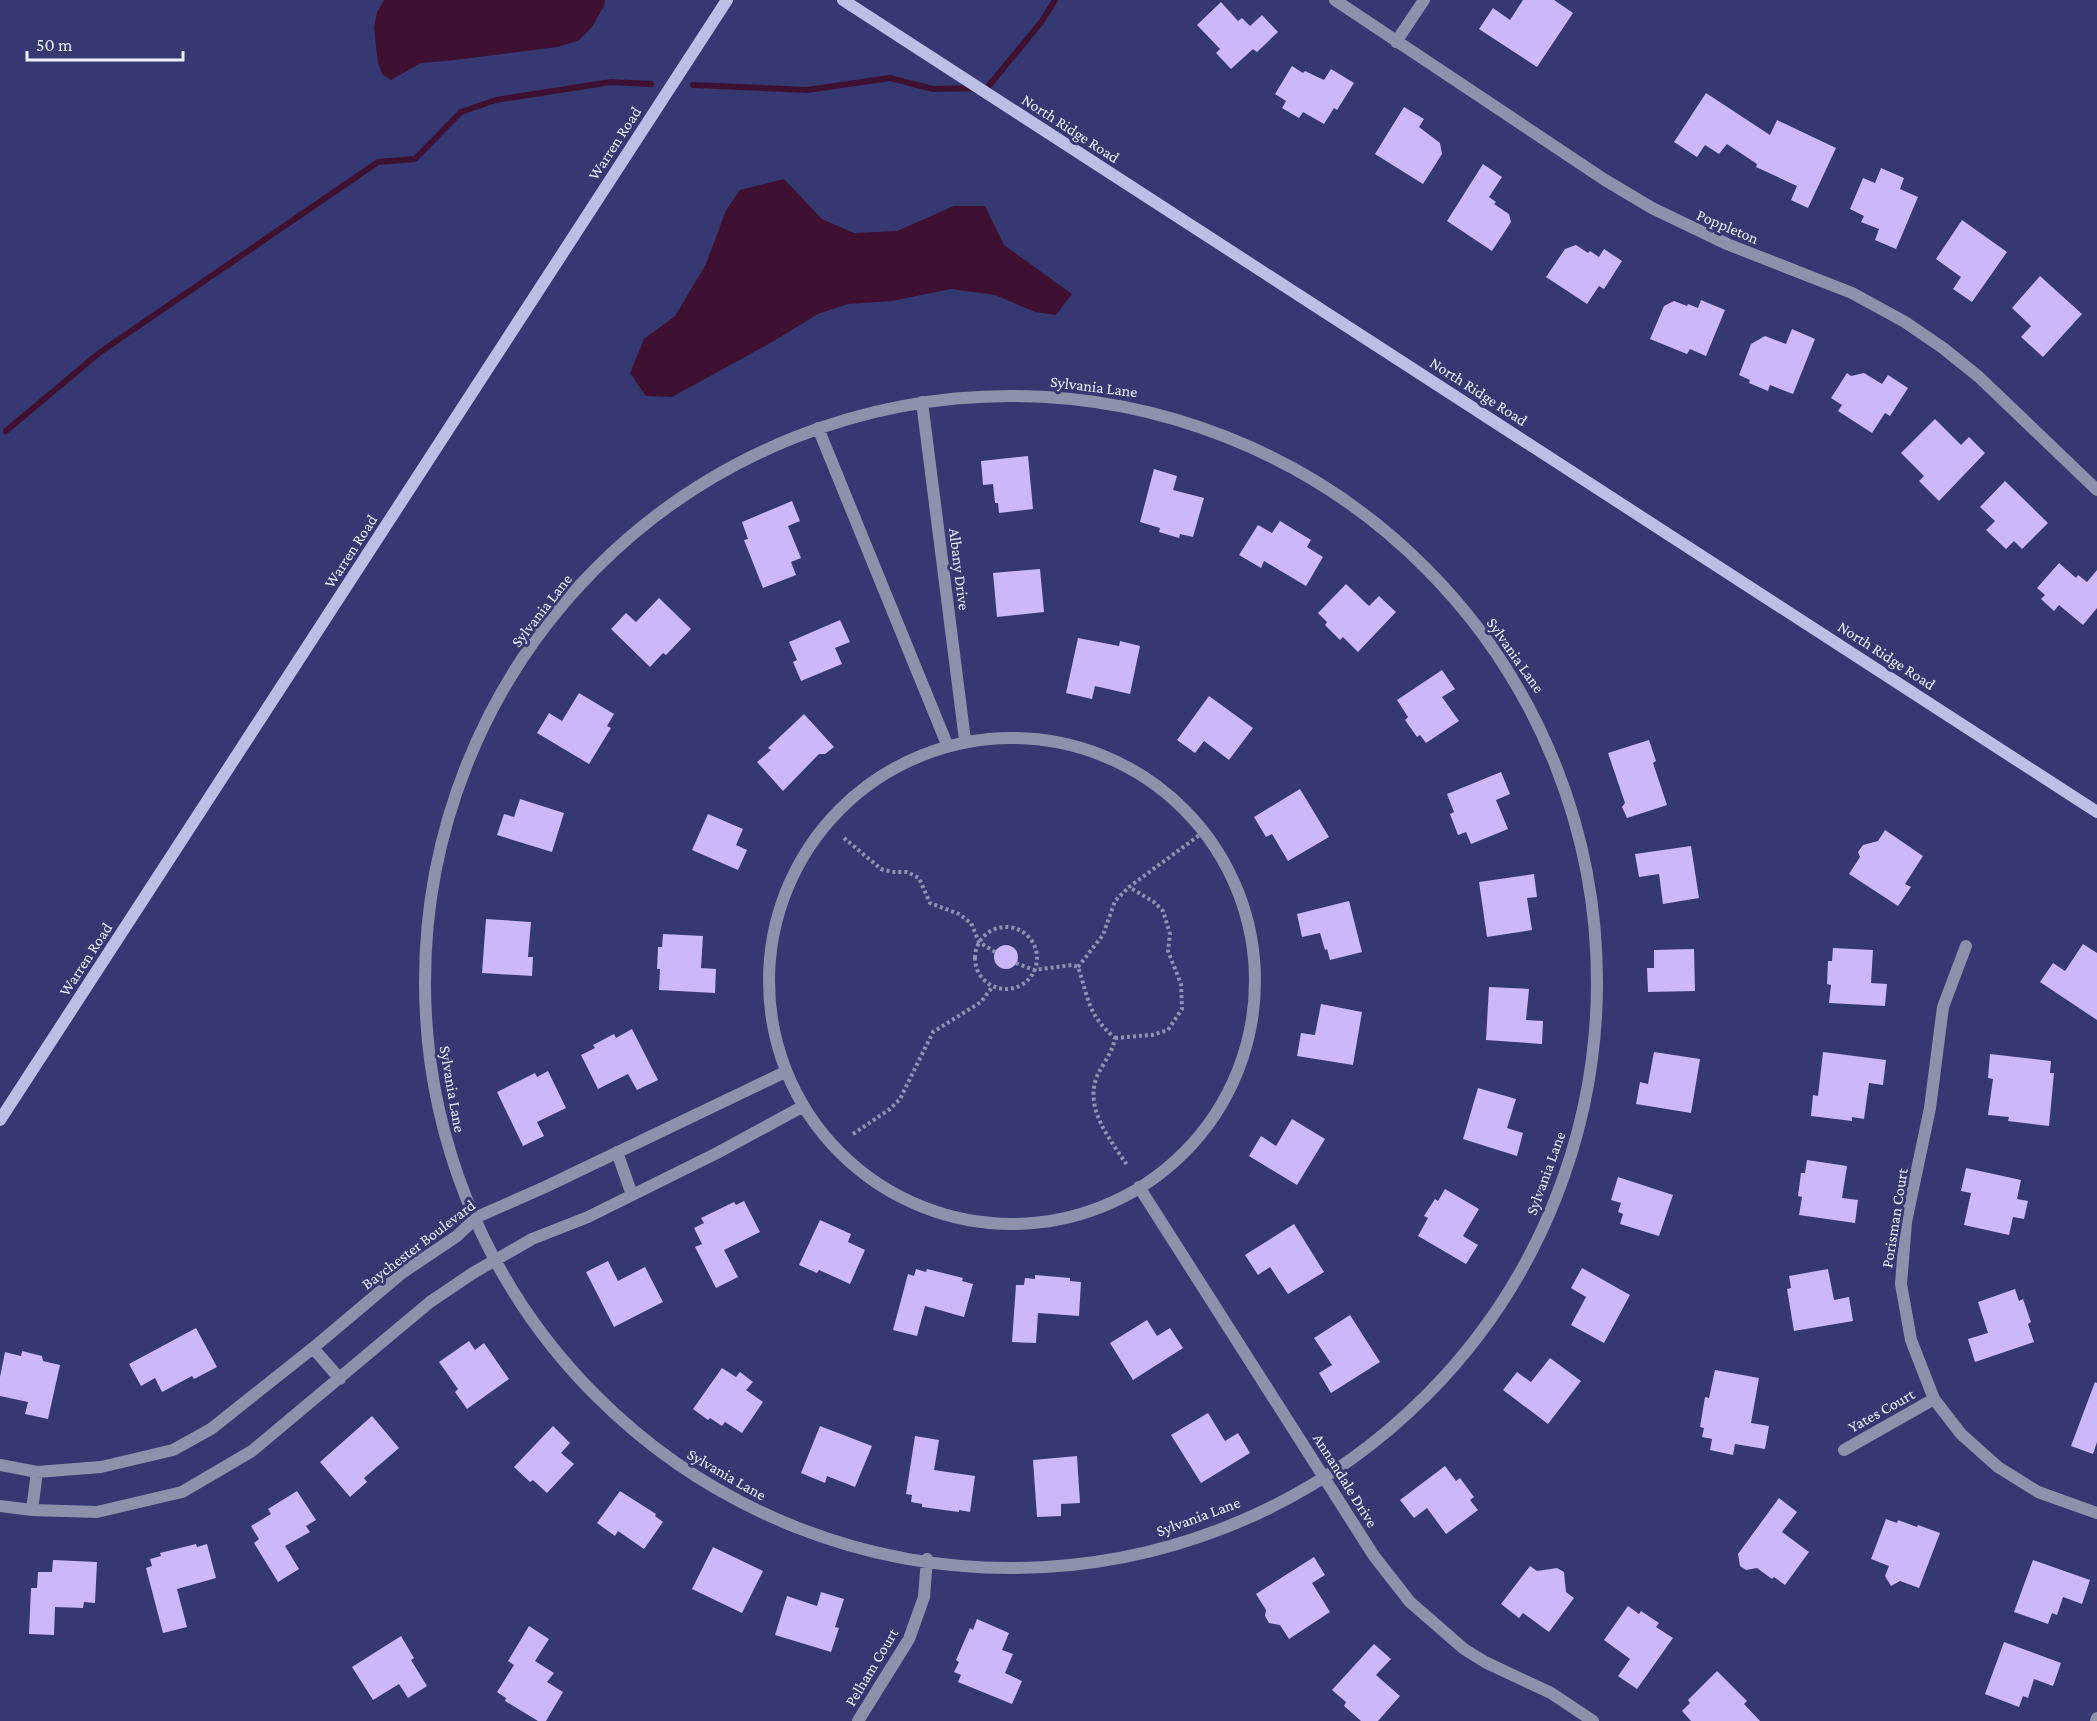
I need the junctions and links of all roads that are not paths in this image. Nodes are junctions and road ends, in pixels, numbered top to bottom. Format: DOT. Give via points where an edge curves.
graph roads {
  1 [pos="727,0"];
  2 [pos="843,0"];
  3 [pos="1335,0"];
  4 [pos="1424,0"];
  5 [pos="1396,42"];
  6 [pos="922,402"];
  7 [pos="818,428"];
  8 [pos="2097,490"];
  9 [pos="964,740"];
  10 [pos="946,742"];
  11 [pos="2097,812"];
  12 [pos="1966,946"];
  13 [pos="783,1073"];
  14 [pos="800,1108"];
  15 [pos="0,1120"];
  16 [pos="616,1152"];
  17 [pos="1139,1187"];
  18 [pos="633,1195"];
  19 [pos="478,1217"];
  20 [pos="498,1259"];
  21 [pos="313,1348"];
  22 [pos="340,1379"];
  23 [pos="1934,1399"];
  24 [pos="1844,1450"];
  25 [pos="0,1464"];
  26 [pos="37,1472"];
  27 [pos="1325,1478"];
  28 [pos="0,1506"];
  29 [pos="32,1510"];
  30 [pos="2097,1513"];
  31 [pos="927,1559"];
  32 [pos="858,1721"];
  33 [pos="1593,1721"];
  1 -- 15 [label="street, Warren Road"];
  2 -- 11 [label="street, North Ridge Road"];
  3 -- 5 [label="street, Poppleton"];
  4 -- 5 [label="street"];
  5 -- 8 [label="street, Poppleton" via="1652,208 1727,244 1852,293 1905,322 1979,377"];
  6 -- 7 [label="street, Sylvania Lane"];
  6 -- 9 [label="street, Albany Drive"];
  6 -- 27 [label="street, Sylvania Lane" via="964,397 1062,396 1153,410 1250,443 1359,511 1436,577 1524,690 1556,756 1578,819 1596,909 1599,1010 1586,1105 1572,1150 1554,1206 1506,1297 1460,1359 1400,1421"];
  7 -- 10 [label="street"];
  7 -- 19 [label="street, Sylvania Lane" via="741,463 669,508 608,557 564,602 532,645 482,729 443,835 431,891 424,1009 440,1125 466,1203"];
  9 -- 10 [label="street"];
  9 -- 17 [label="street" via="1028,737 1083,746 1134,768 1179,801 1205,831 1241,894 1254,948 1255,1004 1242,1059 1218,1109 1183,1153"];
  10 -- 13 [label="street" via="870,783 836,814 808,850 787,891 774,935 770,981 771,1029"];
  12 -- 23 [label="street, Porisman Court" via="1943,1007 1930,1108 1906,1222 1900,1284 1911,1340"];
  13 -- 14 [label="street"];
  13 -- 16 [label="street, Baychester Boulevard"];
  14 -- 17 [label="street" via="834,1150 865,1177 906,1201 958,1220 1023,1225 1058,1220 1092,1212"];
  14 -- 18 [label="street"];
  16 -- 18 [label="street"];
  16 -- 19 [label="street, Baychester Boulevard"];
  17 -- 27 [label="street, Annandale Drive"];
  18 -- 20 [label="street" via="532,1239"];
  19 -- 20 [label="street, Sylvania Lane"];
  19 -- 21 [label="street, Baychester Boulevard" via="402,1273"];
  20 -- 22 [label="street" via="430,1302"];
  20 -- 31 [label="street, Sylvania Lane" via="509,1285 559,1355 622,1421 678,1464 739,1502 800,1530 892,1557"];
  21 -- 22 [label="street"];
  21 -- 26 [label="street, Baychester Boulevard" via="211,1429 173,1450 101,1467"];
  22 -- 29 [label="street" via="252,1451 182,1492 96,1512"];
  23 -- 24 [label="street, Yates Court"];
  23 -- 30 [label="street, Porisman Court" via="1961,1434 1998,1467 2038,1492"];
  25 -- 26 [label="street, Baychester Boulevard"];
  26 -- 29 [label="street"];
  27 -- 31 [label="street, Sylvania Lane" via="1228,1526 1147,1551 1050,1566 952,1564"];
  27 -- 33 [label="street, Annandale Drive" via="1374,1556 1410,1602 1464,1649 1551,1693"];
  28 -- 29 [label="street"];
  31 -- 32 [label="street, Pelham Court" via="924,1597 909,1639"];
}
